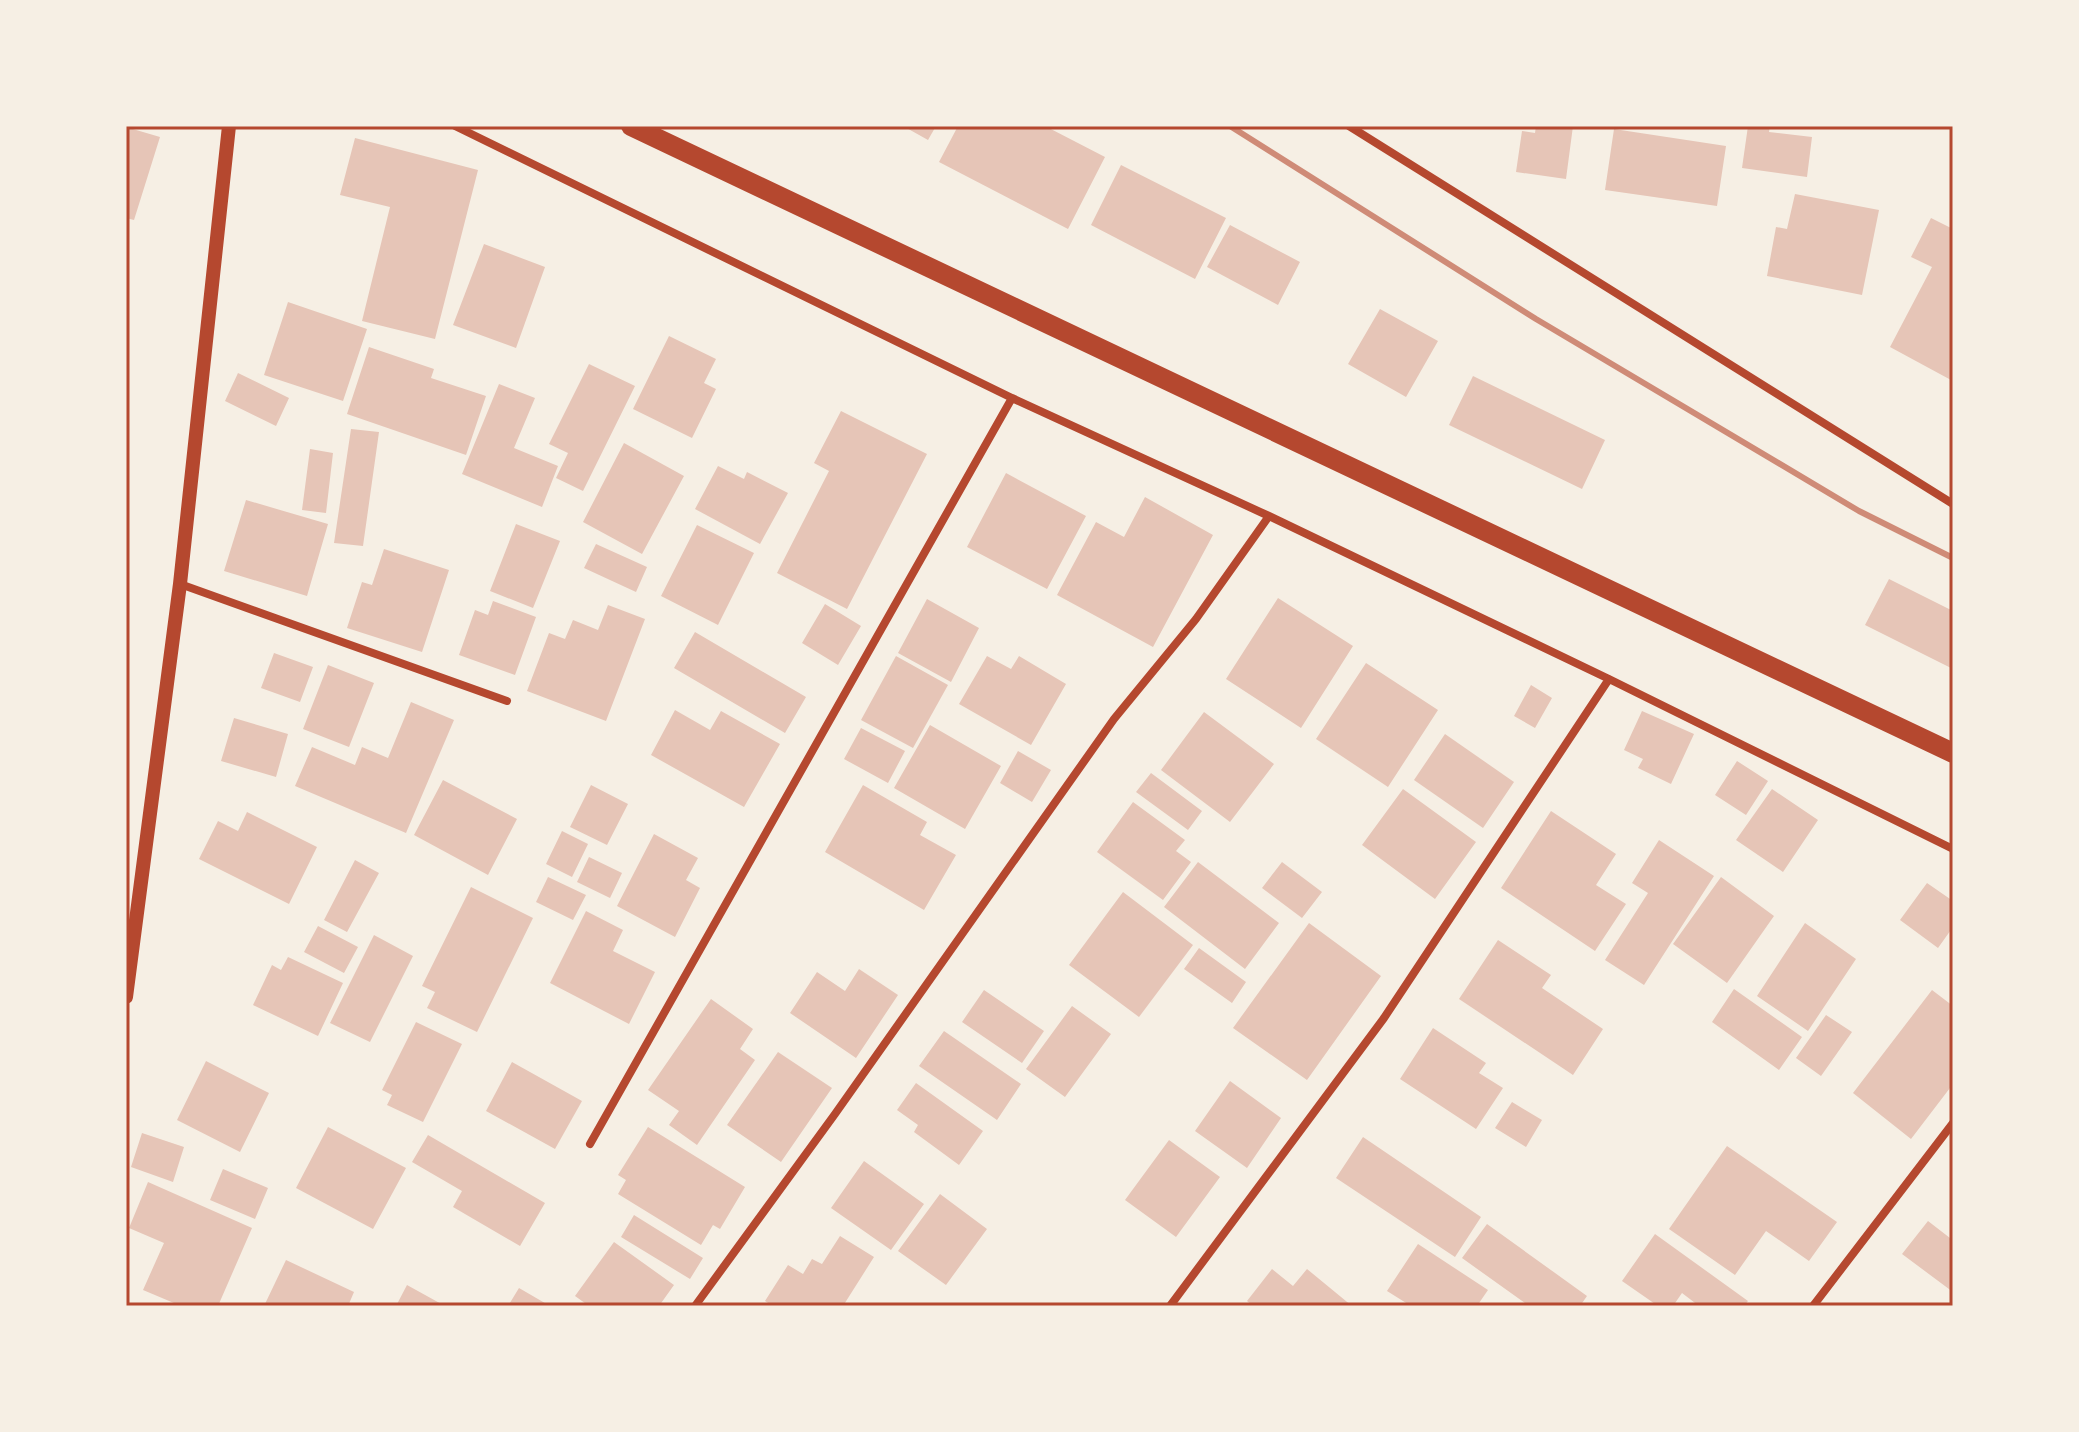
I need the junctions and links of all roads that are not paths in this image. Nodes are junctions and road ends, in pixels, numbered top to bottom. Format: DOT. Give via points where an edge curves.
graph roads {
  1 [pos="229,126"];
  2 [pos="455,126"];
  3 [pos="631,126"];
  4 [pos="1349,126"];
  5 [pos="1369,126"];
  6 [pos="1363,134"];
  7 [pos="1012,398"];
  8 [pos="1953,504"];
  9 [pos="1269,516"];
  10 [pos="180,584"];
  11 [pos="1609,679"];
  12 [pos="507,701"];
  13 [pos="1953,753"];
  14 [pos="1953,849"];
  15 [pos="126,997"];
  16 [pos="1953,1123"];
  17 [pos="590,1144"];
  18 [pos="695,1306"];
  19 [pos="1170,1306"];
  20 [pos="1813,1306"];
  1 -- 10 [label="street"];
  2 -- 7 [label="street"];
  3 -- 13 [label="main road"];
  4 -- 6 [label="street"];
  5 -- 6 [label="street"];
  6 -- 8 [label="street"];
  7 -- 9 [label="street"];
  7 -- 17 [label="street"];
  9 -- 11 [label="street"];
  9 -- 18 [label="street" via="1196,619 1114,719"];
  10 -- 12 [label="street"];
  10 -- 15 [label="street"];
  11 -- 14 [label="street"];
  11 -- 19 [label="street" via="1384,1018"];
  16 -- 20 [label="street"];
}
